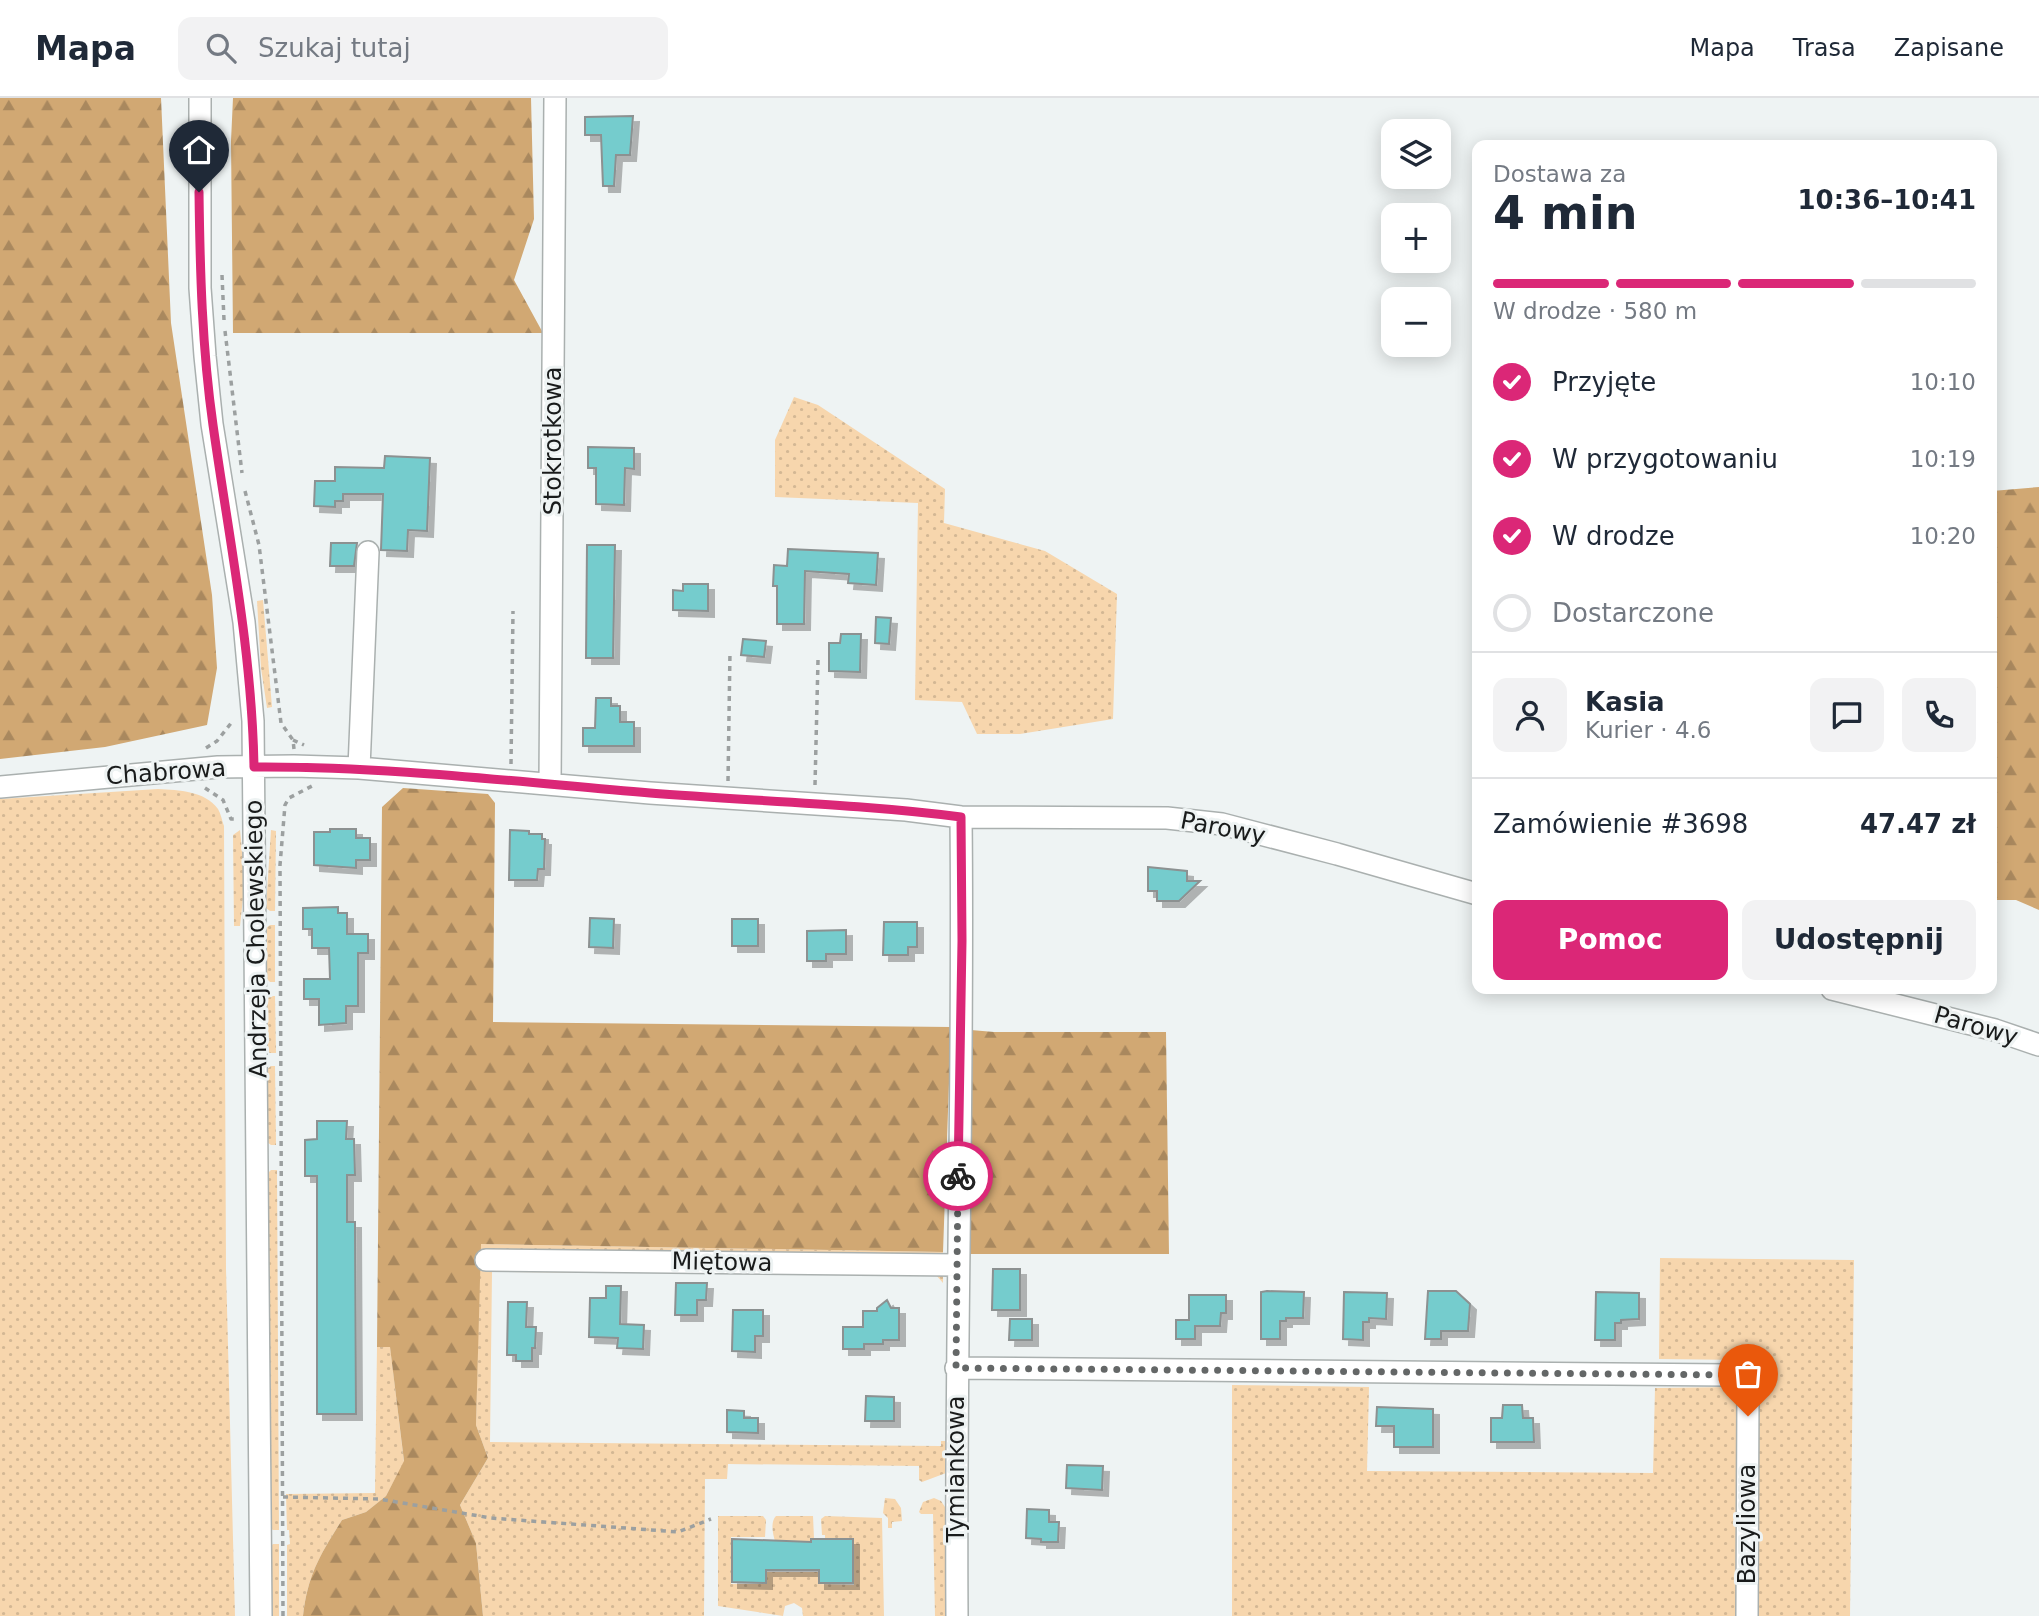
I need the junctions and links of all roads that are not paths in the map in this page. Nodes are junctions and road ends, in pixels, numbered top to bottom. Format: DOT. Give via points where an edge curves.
graph roads {
  1 [pos="200,98"];
  2 [pos="555,98"];
  3 [pos="368,552"];
  4 [pos="254,767"];
  5 [pos="359,768"];
  6 [pos="550,783"];
  7 [pos="0,787"];
  8 [pos="961,817"];
  9 [pos="1472,893"];
  10 [pos="1852,994"];
  11 [pos="2039,1045"];
  12 [pos="486,1260"];
  13 [pos="957,1265"];
  14 [pos="956,1368"];
  15 [pos="261,1616"];
  16 [pos="957,1616"];
  17 [pos="1747,1616"];
  1 -- 4 [label="street, Andrzeja Cholewskiego" via="200,288 205,356 244,622"];
  2 -- 6 [label="street, Stokrotkowa"];
  3 -- 5 [label="street"];
  4 -- 5 [label="street, Chabrowa"];
  4 -- 7 [label="street, Chabrowa"];
  4 -- 15 [label="street, Andrzeja Cholewskiego"];
  5 -- 6 [label="street, Chabrowa"];
  6 -- 8 [label="street, Chabrowa"];
  8 -- 9 [label="street, Parowy" via="1167,818 1222,824"];
  8 -- 13 [label="street, Tymiankowa"];
  10 -- 11 [label="street, Parowy"];
  12 -- 13 [label="street, Miętowa"];
  13 -- 14 [label="street, Tymiankowa"];
  14 -- 16 [label="street, Tymiankowa"];
  14 -- 17 [label="street, Bazyliowa" via="1728,1375 1740,1379 1748,1391"];
}
